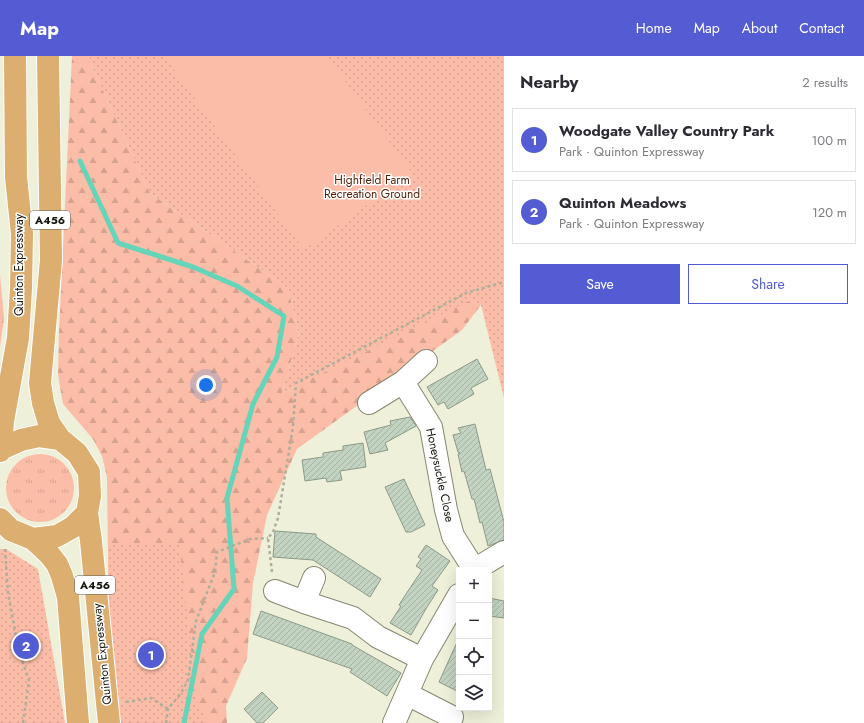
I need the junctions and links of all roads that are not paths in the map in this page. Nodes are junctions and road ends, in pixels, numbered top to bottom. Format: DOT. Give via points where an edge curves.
graph roads {
  1 [pos="15,56"];
  2 [pos="48,56"];
  3 [pos="426,362"];
  4 [pos="403,382"];
  5 [pos="369,403"];
  6 [pos="60,439"];
  7 [pos="1,450"];
  8 [pos="87,513"];
  9 [pos="0,519"];
  10 [pos="14,539"];
  11 [pos="504,552"];
  12 [pos="472,567"];
  13 [pos="479,567"];
  14 [pos="314,578"];
  15 [pos="275,592"];
  16 [pos="456,600"];
  17 [pos="304,602"];
  18 [pos="422,659"];
  19 [pos="407,694"];
  20 [pos="452,717"];
  21 [pos="78,723"];
  22 [pos="109,723"];
  23 [pos="394,723"];
  1 -- 7 [label="highway, Quinton Expressway / A456" via="16,177 22,234 21,288 18,338 3,421"];
  2 -- 6 [label="highway, A456" via="51,260 40,383 49,423"];
  3 -- 4 [label="street"];
  4 -- 5 [label="street"];
  4 -- 12 [label="street, Honeysuckle Close" via="431,427 453,536"];
  6 -- 7 [label="highway" via="39,436 21,440"];
  6 -- 8 [label="highway, Quinton Expressway" via="77,453 89,472 90,496"];
  8 -- 10 [label="highway" via="73,527 58,536"];
  8 -- 22 [label="highway, Quinton Expressway / A456"];
  9 -- 10 [label="highway" via="11,530"];
  10 -- 21 [label="highway, A456" via="49,554 62,576 68,598"];
  11 -- 13 [label="street"];
  14 -- 17 [label="street"];
  15 -- 17 [label="street"];
  16 -- 18 [label="street"];
  17 -- 18 [label="street" via="353,618 378,637"];
  18 -- 19 [label="street"];
  19 -- 20 [label="street"];
  19 -- 23 [label="street"];
}
